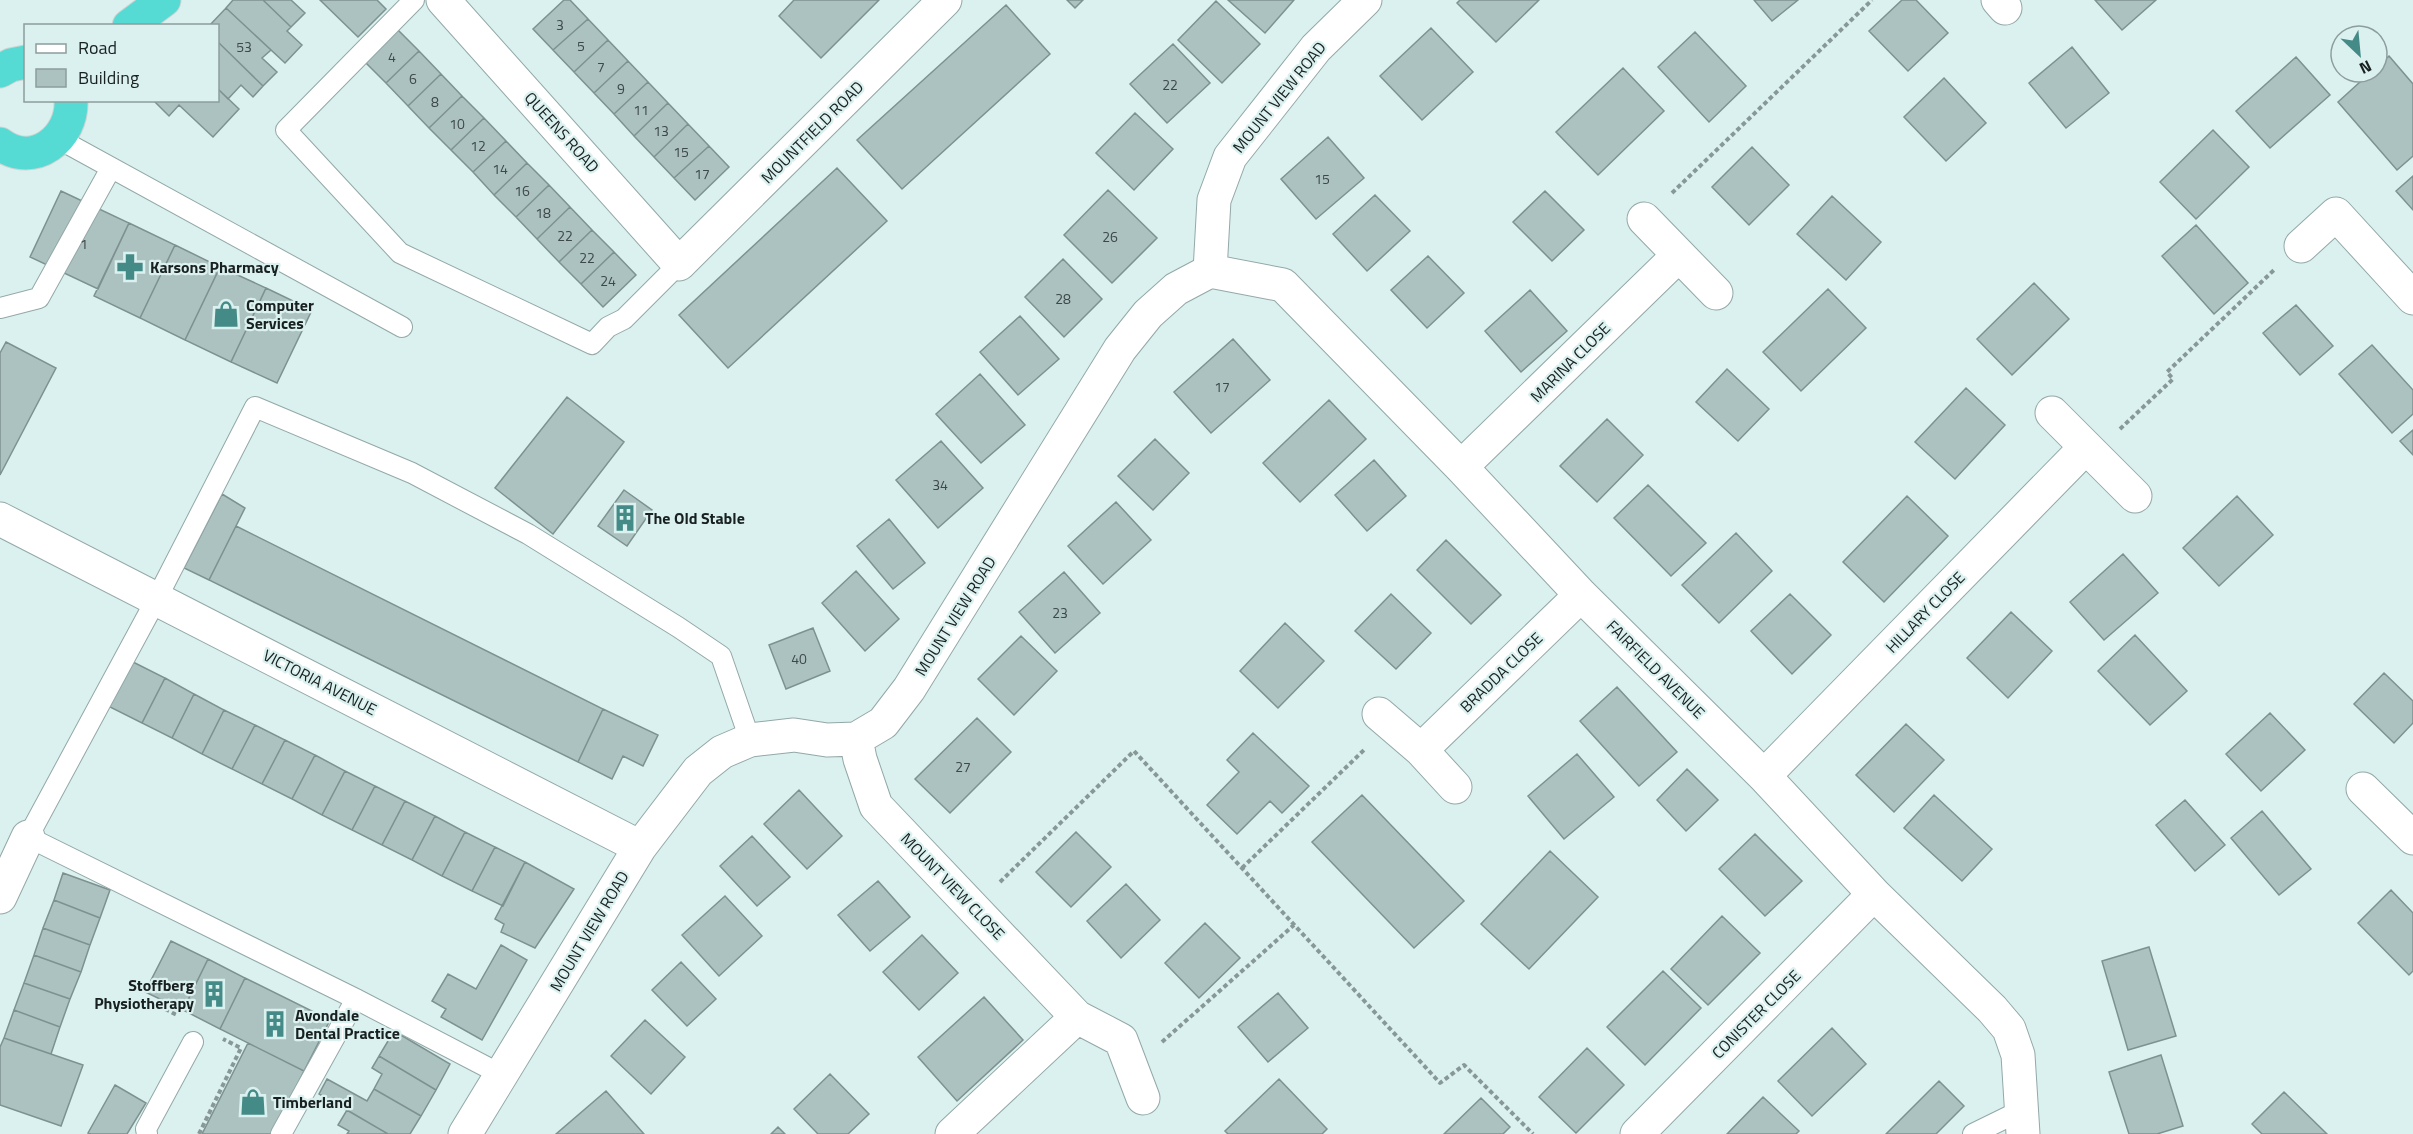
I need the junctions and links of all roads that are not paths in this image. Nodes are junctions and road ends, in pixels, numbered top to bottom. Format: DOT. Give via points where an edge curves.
graph roads {
  1 [pos="164,0"];
  2 [pos="414,0"];
  3 [pos="443,0"];
  4 [pos="945,0"];
  5 [pos="1365,0"];
  6 [pos="132,24"];
  7 [pos="24,62"];
  8 [pos="0,71"];
  9 [pos="70,102"];
  10 [pos="59,139"];
  11 [pos="2,154"];
  12 [pos="111,168"];
  13 [pos="1644,219"];
  14 [pos="2301,246"];
  15 [pos="1679,255"];
  16 [pos="679,264"];
  17 [pos="1210,271"];
  18 [pos="1716,293"];
  19 [pos="2413,298"];
  20 [pos="0,308"];
  21 [pos="402,327"];
  22 [pos="2052,413"];
  23 [pos="2086,447"];
  24 [pos="1461,467"];
  25 [pos="2135,496"];
  26 [pos="0,519"];
  27 [pos="1581,595"];
  28 [pos="157,598"];
  29 [pos="1385,719"];
  30 [pos="856,739"];
  31 [pos="750,740"];
  32 [pos="1421,750"];
  33 [pos="1764,776"];
  34 [pos="1455,787"];
  35 [pos="2363,789"];
  36 [pos="28,837"];
  37 [pos="2413,838"];
  38 [pos="640,847"];
  39 [pos="1874,894"];
  40 [pos="0,897"];
  41 [pos="356,999"];
  42 [pos="1077,1017"];
  43 [pos="193,1042"];
  44 [pos="502,1075"];
  45 [pos="1137,1084"];
  46 [pos="2022,1122"];
  47 [pos="147,1134"];
  48 [pos="281,1134"];
  49 [pos="465,1134"];
  50 [pos="952,1134"];
  51 [pos="1637,1134"];
  52 [pos="1973,1134"];
  1 -- 6 [label="highway"];
  2 -- 16 [label="lane" via="286,130 400,253 592,344 608,327 624,319"];
  3 -- 16 [label="street, QUEENS ROAD"];
  4 -- 16 [label="street, MOUNTFIELD ROAD"];
  5 -- 17 [label="street, MOUNT VIEW ROAD" via="1316,48 1230,157 1214,200"];
  7 -- 8 [label="highway"];
  9 -- 10 [label="highway" via="67,126"];
  10 -- 11 [label="highway" via="34,153"];
  10 -- 12 [label="lane"];
  12 -- 20 [label="lane" via="39,298"];
  12 -- 21 [label="lane"];
  13 -- 15 [label="street"];
  14 -- 19 [label="street" via="2336,214"];
  15 -- 18 [label="street"];
  15 -- 24 [label="street, MARINA CLOSE"];
  17 -- 24 [label="street, FAIRFIELD AVENUE" via="1283,285"];
  17 -- 30 [label="street, MOUNT VIEW ROAD" via="1176,289 1148,314 1120,349 909,689 883,723"];
  22 -- 23 [label="street"];
  23 -- 25 [label="street"];
  23 -- 33 [label="street, HILLARY CLOSE"];
  24 -- 27 [label="street, FAIRFIELD AVENUE"];
  26 -- 28 [label="street, VICTORIA AVENUE"];
  27 -- 32 [label="street, BRADDA CLOSE"];
  27 -- 33 [label="street, FAIRFIELD AVENUE"];
  28 -- 31 [label="lane" via="255,407 422,478 528,534 721,656"];
  28 -- 36 [label="lane"];
  28 -- 38 [label="street, VICTORIA AVENUE"];
  29 -- 32 [label="street"];
  30 -- 31 [label="street, MOUNT VIEW ROAD" via="794,735"];
  30 -- 42 [label="street, MOUNT VIEW CLOSE" via="876,806"];
  31 -- 38 [label="street, MOUNT VIEW ROAD" via="722,752 698,771"];
  32 -- 34 [label="street"];
  33 -- 39 [label="street, FAIRFIELD AVENUE"];
  35 -- 37 [label="street"];
  36 -- 40 [label="street"];
  36 -- 41 [label="lane"];
  38 -- 44 [label="street, MOUNT VIEW ROAD"];
  39 -- 46 [label="street, FAIRFIELD AVENUE" via="2008,1029 2018,1055"];
  39 -- 51 [label="street, CONISTER CLOSE"];
  41 -- 44 [label="lane"];
  41 -- 48 [label="lane"];
  42 -- 45 [label="street, MOUNT VIEW CLOSE" via="1121,1041"];
  42 -- 50 [label="street"];
  43 -- 47 [label="lane"];
  44 -- 49 [label="street, MOUNT VIEW ROAD"];
  46 -- 52 [label="lane"];
}
